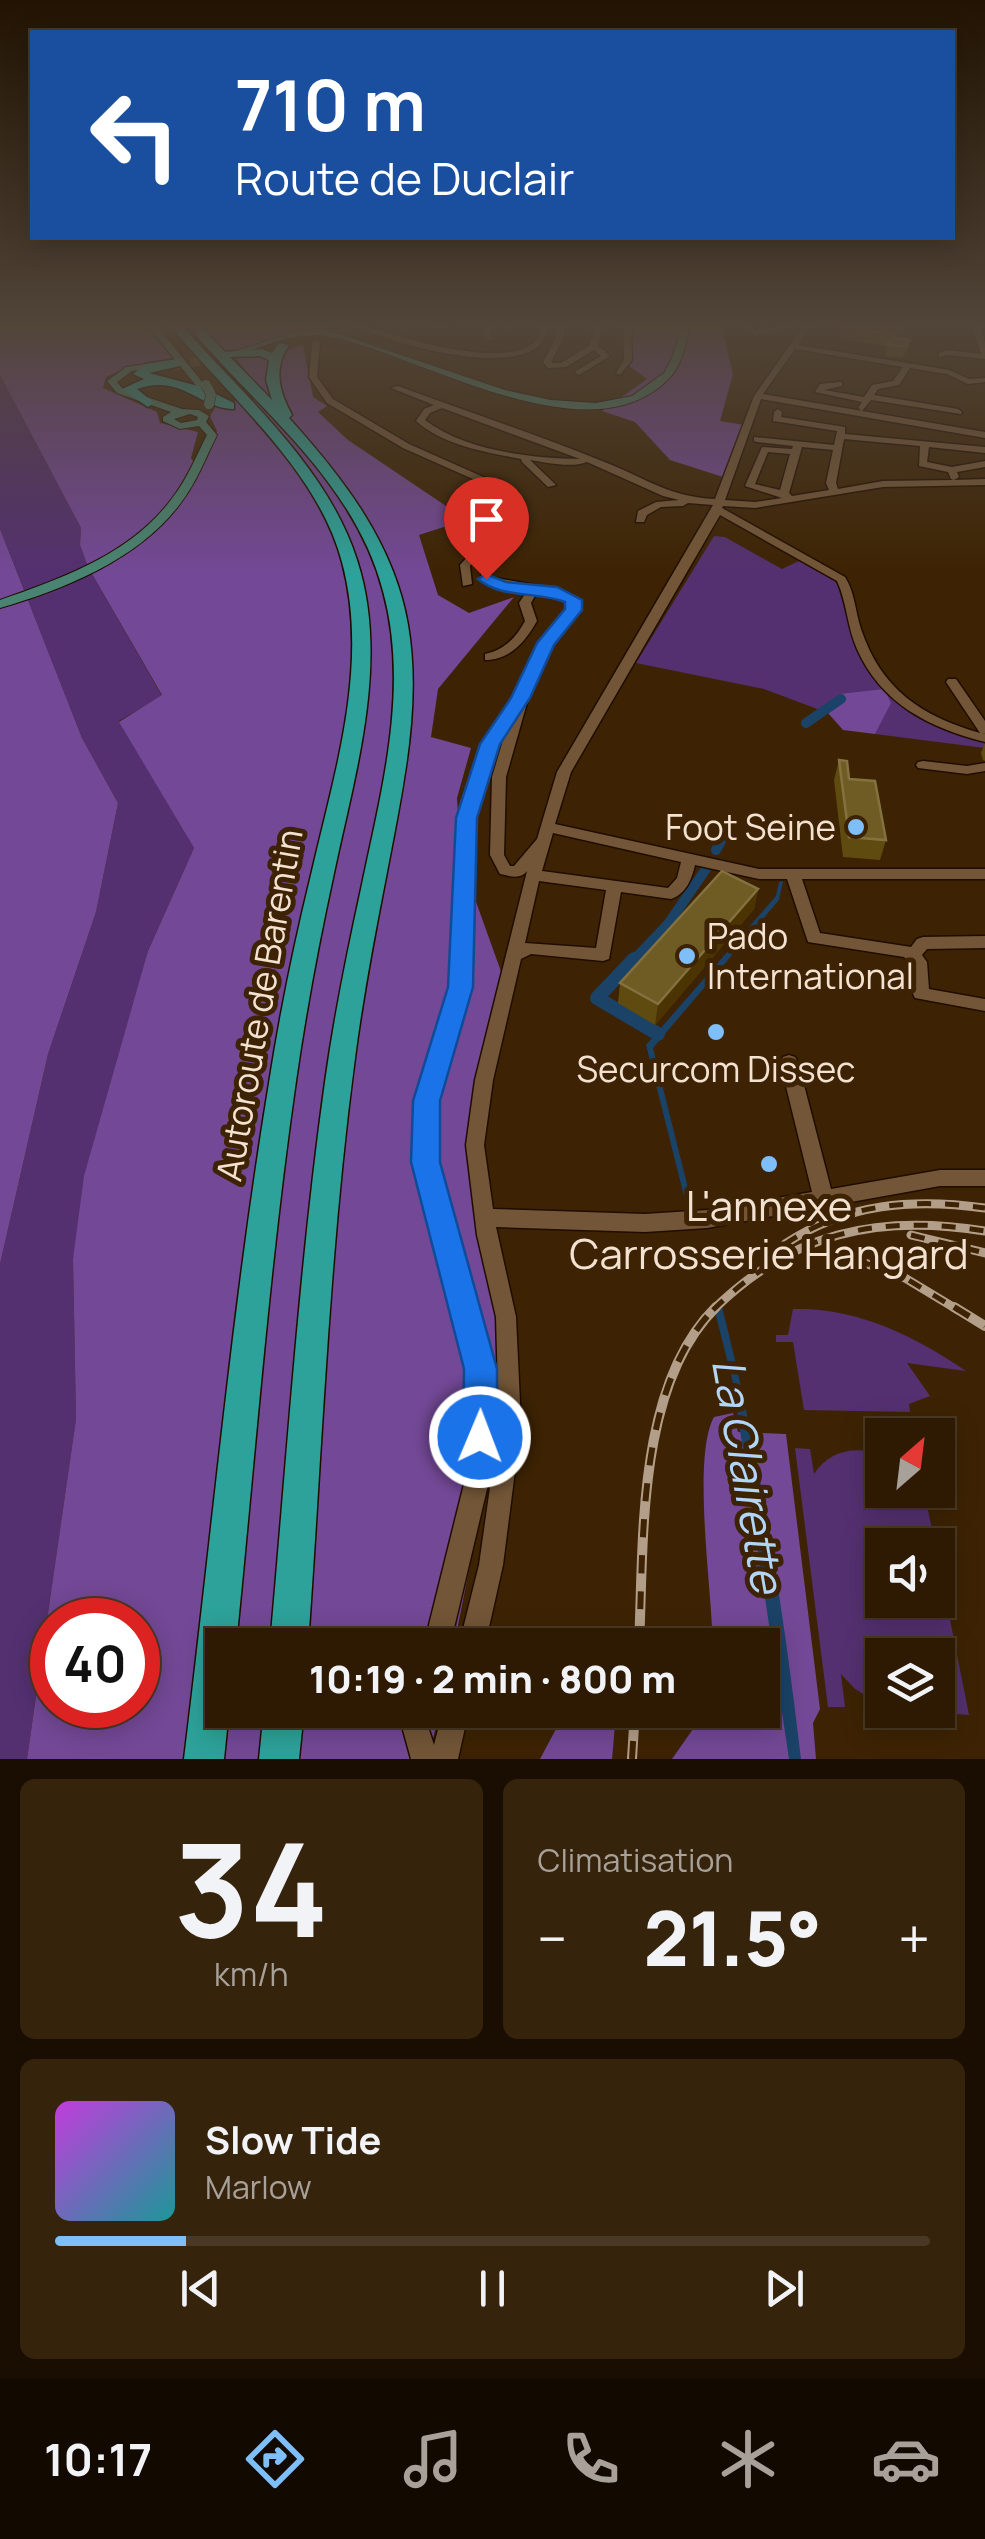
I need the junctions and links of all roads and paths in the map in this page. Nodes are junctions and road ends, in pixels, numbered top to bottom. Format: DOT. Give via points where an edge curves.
graph roads {
  1 [pos="157,407"];
  2 [pos="169,407"];
  3 [pos="200,407"];
  4 [pos="230,407"];
  5 [pos="245,407"];
  6 [pos="268,407"];
  7 [pos="282,407"];
  8 [pos="340,407"];
  9 [pos="438,407"];
  10 [pos="754,407"];
  11 [pos="821,407"];
  12 [pos="828,407"];
  13 [pos="863,407"];
  14 [pos="924,407"];
  15 [pos="961,407"];
  16 [pos="198,411"];
  17 [pos="778,412"];
  18 [pos="860,412"];
  19 [pos="958,412"];
  20 [pos="169,416"];
  21 [pos="805,424"];
  22 [pos="818,425"];
  23 [pos="186,426"];
  24 [pos="958,428"];
  25 [pos="985,435"];
  26 [pos="840,437"];
  27 [pos="271,438"];
  28 [pos="756,439"];
  29 [pos="208,442"];
  30 [pos="925,446"];
  31 [pos="797,448"];
  32 [pos="985,450"];
  33 [pos="311,454"];
  34 [pos="525,460"];
  35 [pos="592,461"];
  36 [pos="985,464"];
  37 [pos="954,476"];
  38 [pos="985,482"];
  39 [pos="551,485"];
  40 [pos="834,492"];
  41 [pos="787,497"];
  42 [pos="693,501"];
  43 [pos="718,506"];
  44 [pos="640,520"];
  45 [pos="488,526"];
  46 [pos="482,547"];
  47 [pos="496,550"];
  48 [pos="467,584"];
  49 [pos="531,589"];
  50 [pos="0,604"];
  51 [pos="489,656"];
  52 [pos="952,682"];
  53 [pos="520,698"];
  54 [pos="985,730"];
  55 [pos="985,738"];
  56 [pos="923,765"];
  57 [pos="985,766"];
  58 [pos="544,834"];
  59 [pos="688,859"];
  60 [pos="985,874"];
  61 [pos="532,875"];
  62 [pos="785,876"];
  63 [pos="614,888"];
  64 [pos="985,942"];
  65 [pos="914,954"];
  66 [pos="514,955"];
  67 [pos="985,1004"];
  68 [pos="789,1062"];
  69 [pos="985,1178"];
  70 [pos="823,1197"];
  71 [pos="484,1218"];
  72 [pos="290,1628"];
  73 [pos="441,1628"];
  74 [pos="476,1628"];
  75 [pos="283,1728"];
  76 [pos="416,1728"];
  77 [pos="452,1728"];
  78 [pos="204,1759"];
  79 [pos="280,1759"];
  80 [pos="425,1759"];
  81 [pos="444,1759"];
  1 -- 20 [label="main road"];
  2 -- 16 [label="main road"];
  3 -- 16 [label="main road, bridge"];
  4 -- 27 [label="highway"];
  5 -- 27 [label="highway, Autoroute de Barentin"];
  6 -- 33 [label="highway"];
  7 -- 33 [label="highway"];
  8 -- 47 [label="street" via="511,496 516,514"];
  9 -- 34 [label="street" via="420,416 424,426"];
  9 -- 35 [label="street"];
  10 -- 43 [label="street"];
  11 -- 22 [label="street"];
  12 -- 18 [label="street"];
  13 -- 18 [label="street"];
  14 -- 19 [label="street"];
  15 -- 19 [label="street"];
  16 -- 20 [label="main road"];
  16 -- 23 [label="main road"];
  16 -- 29 [label="main road" via="211,432"];
  17 -- 21 [label="street" via="776,419"];
  18 -- 24 [label="street"];
  19 -- 24 [label="street"];
  20 -- 23 [label="main road" via="170,424"];
  21 -- 22 [label="street"];
  21 -- 31 [label="street"];
  22 -- 26 [label="street"];
  23 -- 29 [label="main road" via="202,430"];
  24 -- 25 [label="street"];
  26 -- 30 [label="street"];
  26 -- 31 [label="street"];
  26 -- 40 [label="street"];
  27 -- 78 [label="highway, Autoroute de Barentin" via="316,494 350,560 362,673 278,1109"];
  28 -- 31 [label="street"];
  29 -- 50 [label="main road" via="181,494 130,547"];
  30 -- 32 [label="street"];
  30 -- 37 [label="street" via="922,464"];
  31 -- 41 [label="street"];
  31 -- 41 [label="street" via="764,449 750,486"];
  33 -- 72 [label="highway" via="364,521 380,555 403,671 392,787 336,1108"];
  34 -- 35 [label="street"];
  34 -- 39 [label="street"];
  35 -- 42 [label="street"];
  36 -- 37 [label="street"];
  37 -- 38 [label="street"];
  37 -- 40 [label="street"];
  40 -- 41 [label="street"];
  41 -- 43 [label="street"];
  42 -- 43 [label="street"];
  42 -- 44 [label="street" via="652,507"];
  43 -- 55 [label="street" via="841,580 876,675 907,707 940,726"];
  43 -- 58 [label="street" via="578,745"];
  45 -- 46 [label="street"];
  46 -- 47 [label="street"];
  46 -- 48 [label="street" via="465,565"];
  47 -- 49 [label="street" via="486,579"];
  49 -- 51 [label="street" via="527,630 506,652"];
  49 -- 53 [label="street" via="566,594 574,610 546,643"];
  52 -- 54 [label="street"];
  53 -- 58 [label="street" via="499,777 497,855 505,870 518,872"];
  53 -- 73 [label="street" via="490,744 466,818 460,987 426,1101 425,1162 481,1369 480,1472"];
  56 -- 57 [label="street"];
  58 -- 59 [label="street"];
  58 -- 61 [label="street"];
  59 -- 62 [label="street"];
  59 -- 63 [label="street" via="684,880 671,894"];
  60 -- 62 [label="street"];
  61 -- 63 [label="street"];
  61 -- 66 [label="street"];
  62 -- 65 [label="street" via="814,938"];
  63 -- 66 [label="street" via="603,955 529,948"];
  64 -- 65 [label="street" via="923,943"];
  65 -- 67 [label="street" via="922,994"];
  66 -- 71 [label="street" via="475,1144"];
  68 -- 70 [label="street"];
  69 -- 70 [label="street" via="940,1178"];
  70 -- 71 [label="street" via="645,1223"];
  71 -- 74 [label="street" via="506,1317 510,1424"];
  75 -- 79 [label="highway"];
  76 -- 80 [label="street"];
  77 -- 81 [label="street"];
}
